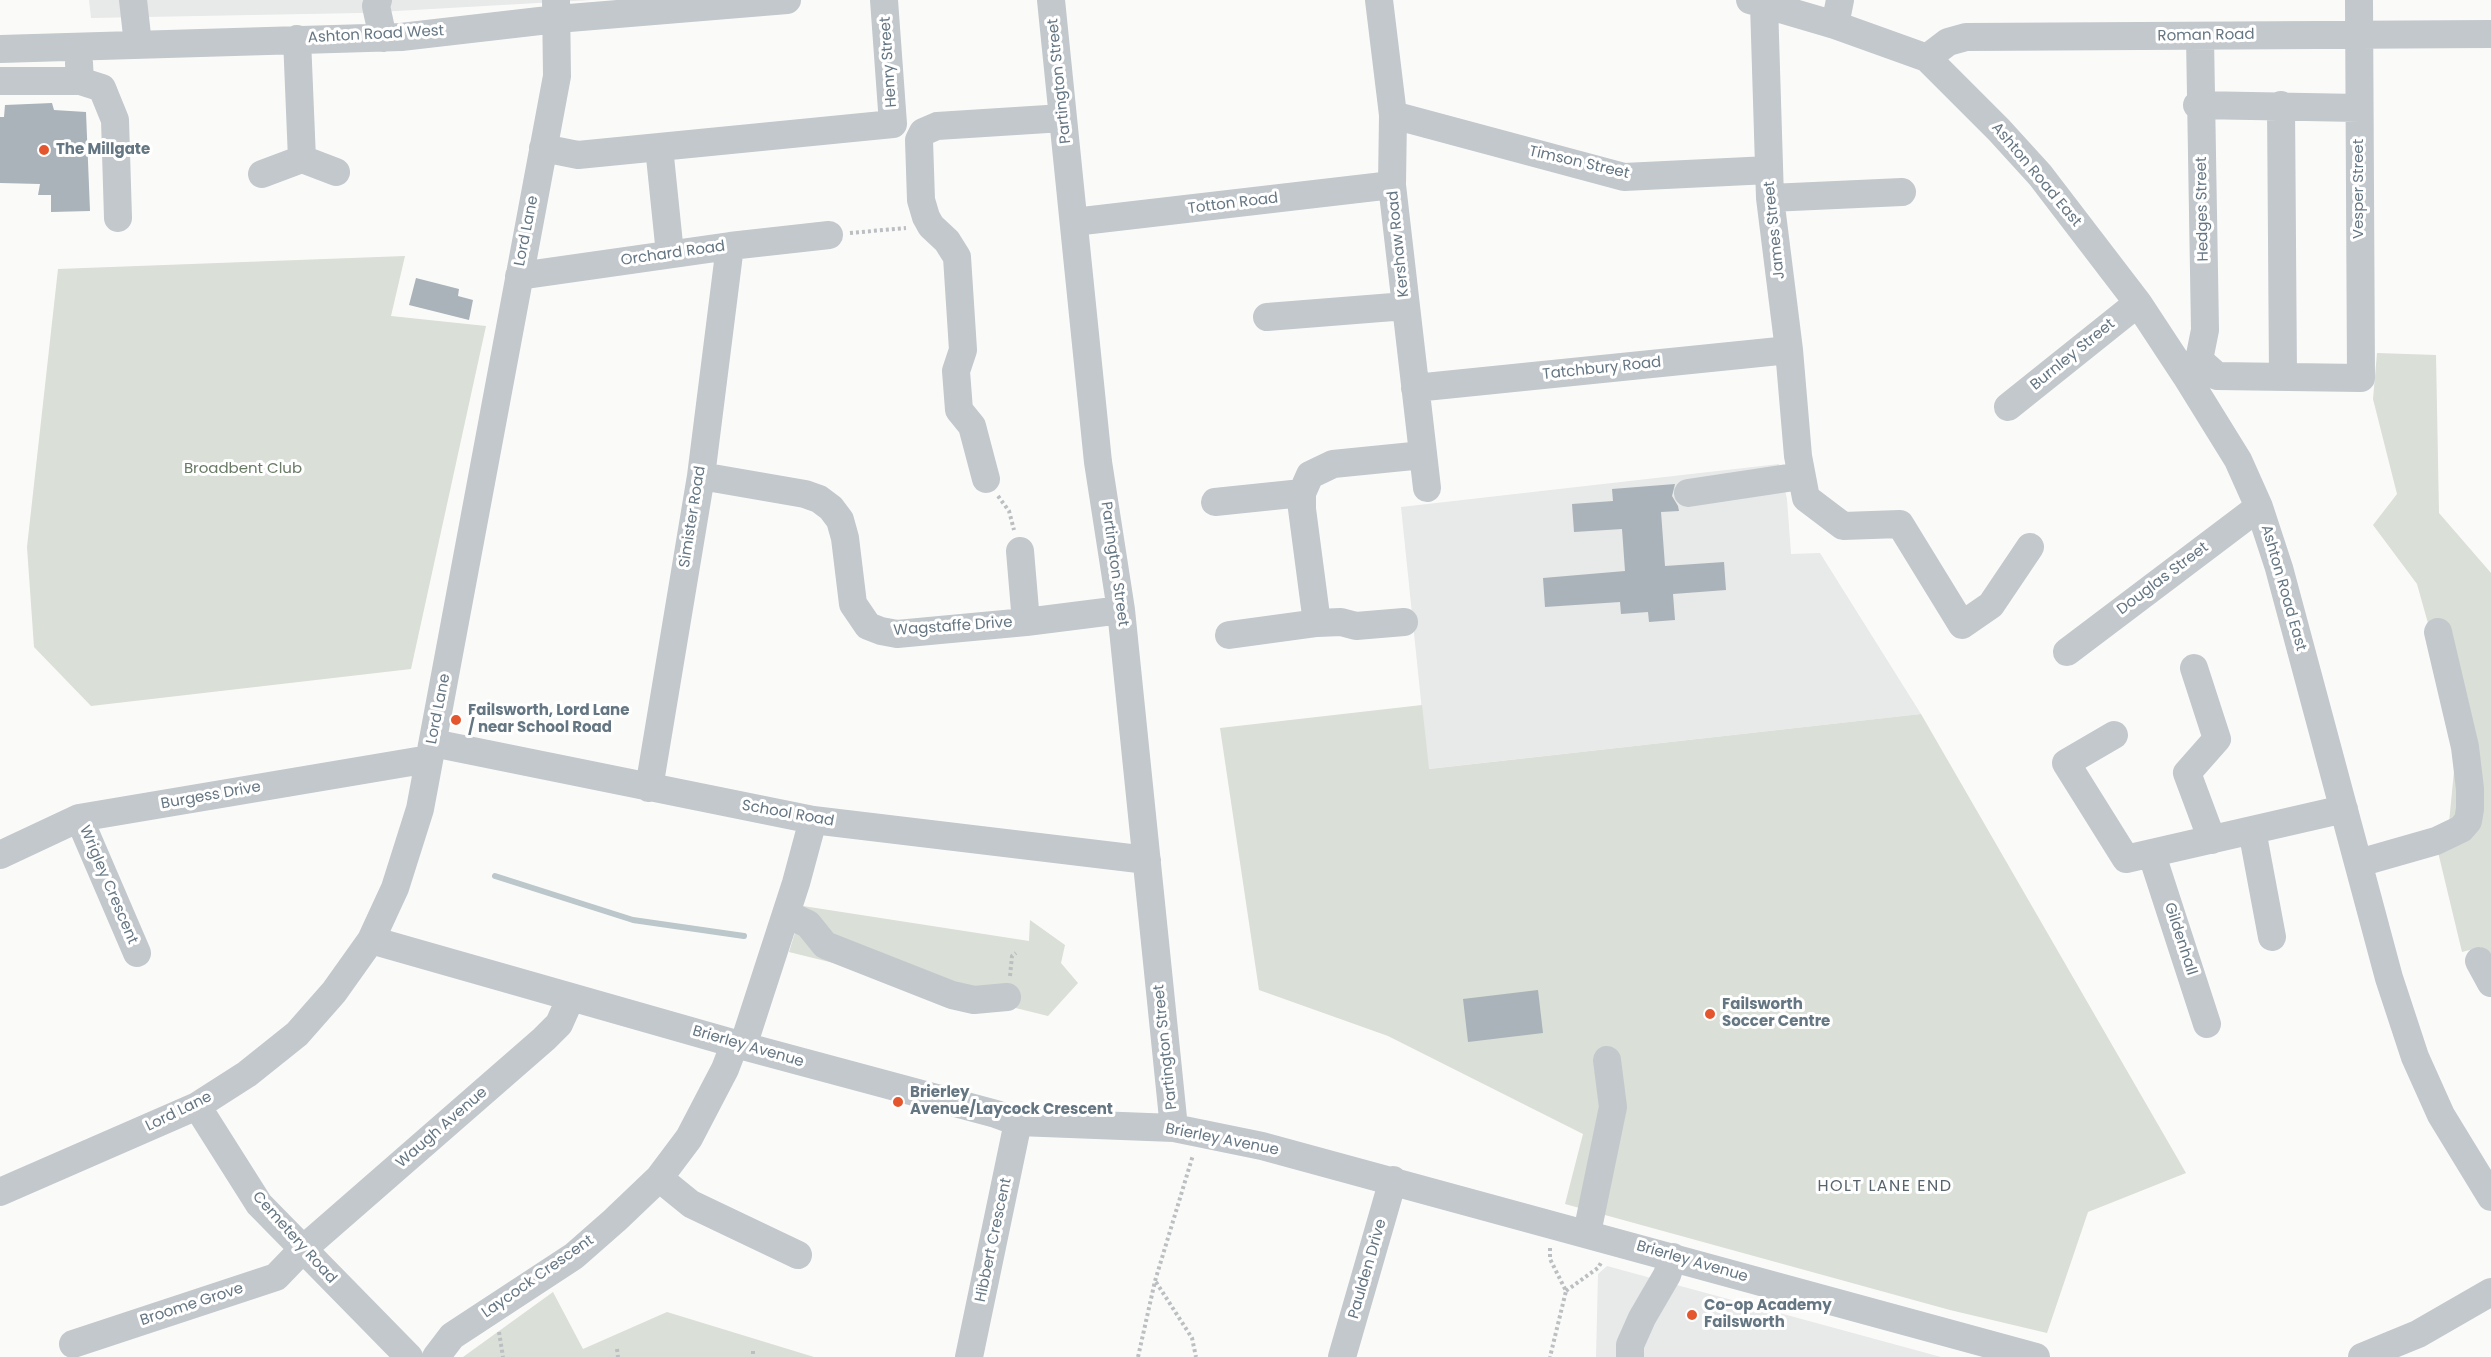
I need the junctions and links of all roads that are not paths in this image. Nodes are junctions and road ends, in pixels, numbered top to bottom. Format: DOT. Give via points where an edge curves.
graph roads {
  1 [pos="133,0"];
  2 [pos="378,0"];
  3 [pos="884,0"];
  4 [pos="1051,0"];
  5 [pos="1379,0"];
  6 [pos="2359,0"];
  7 [pos="774,1"];
  8 [pos="1757,2"];
  9 [pos="556,10"];
  10 [pos="1837,12"];
  11 [pos="2361,34"];
  12 [pos="2491,34"];
  13 [pos="2200,37"];
  14 [pos="383,38"];
  15 [pos="297,39"];
  16 [pos="138,44"];
  17 [pos="79,46"];
  18 [pos="0,49"];
  19 [pos="1927,58"];
  20 [pos="0,81"];
  21 [pos="80,81"];
  22 [pos="2199,105"];
  23 [pos="2281,105"];
  24 [pos="2358,108"];
  25 [pos="1393,115"];
  26 [pos="1063,118"];
  27 [pos="659,147"];
  28 [pos="543,148"];
  29 [pos="302,159"];
  30 [pos="336,172"];
  31 [pos="262,174"];
  32 [pos="1769,184"];
  33 [pos="1392,185"];
  34 [pos="1902,192"];
  35 [pos="118,218"];
  36 [pos="1074,222"];
  37 [pos="829,235"];
  38 [pos="730,246"];
  39 [pos="670,254"];
  40 [pos="519,276"];
  41 [pos="2138,303"];
  42 [pos="1406,306"];
  43 [pos="1267,317"];
  44 [pos="1790,350"];
  45 [pos="2193,368"];
  46 [pos="2283,376"];
  47 [pos="1415,388"];
  48 [pos="2008,407"];
  49 [pos="1423,454"];
  50 [pos="1799,466"];
  51 [pos="700,476"];
  52 [pos="986,479"];
  53 [pos="1427,488"];
  54 [pos="1302,493"];
  55 [pos="1688,493"];
  56 [pos="1215,502"];
  57 [pos="2259,507"];
  58 [pos="2030,547"];
  59 [pos="1020,551"];
  60 [pos="1121,610"];
  61 [pos="1026,622"];
  62 [pos="1404,622"];
  63 [pos="1317,623"];
  64 [pos="2438,632"];
  65 [pos="1229,635"];
  66 [pos="2067,652"];
  67 [pos="2194,668"];
  68 [pos="2114,735"];
  69 [pos="431,751"];
  70 [pos="649,788"];
  71 [pos="2344,809"];
  72 [pos="79,818"];
  73 [pos="813,819"];
  74 [pos="2252,830"];
  75 [pos="2212,840"];
  76 [pos="0,855"];
  77 [pos="2152,855"];
  78 [pos="1147,860"];
  79 [pos="2359,863"];
  80 [pos="786,914"];
  81 [pos="2272,937"];
  82 [pos="371,940"];
  83 [pos="137,952"];
  84 [pos="571,997"];
  85 [pos="1007,997"];
  86 [pos="2207,1024"];
  87 [pos="739,1045"];
  88 [pos="1607,1060"];
  89 [pos="197,1106"];
  90 [pos="1018,1122"];
  91 [pos="1187,1130"];
  92 [pos="659,1178"];
  93 [pos="1394,1180"];
  94 [pos="0,1192"];
  95 [pos="2491,1197"];
  96 [pos="1587,1233"];
  97 [pos="302,1250"];
  98 [pos="798,1255"];
  99 [pos="1673,1257"];
  100 [pos="2491,1292"];
  101 [pos="73,1344"];
  102 [pos="409,1357"];
  103 [pos="436,1357"];
  104 [pos="969,1357"];
  105 [pos="1342,1357"];
  106 [pos="1630,1357"];
  107 [pos="2036,1357"];
  108 [pos="2362,1357"];
  1 -- 16 [label="street"];
  2 -- 14 [label="street"];
  3 -- 27 [label="street, Henry Street" via="893,124"];
  4 -- 26 [label="street, Partington Street"];
  5 -- 25 [label="street, Kershaw Road"];
  6 -- 11 [label="street, Vesper Street"];
  7 -- 9 [label="street, Ashton Road West"];
  8 -- 10 [label="street"];
  8 -- 32 [label="street, James Street"];
  9 -- 14 [label="street, Ashton Road West"];
  9 -- 28 [label="street, Lord Lane" via="557,76"];
  10 -- 19 [label="street"];
  11 -- 12 [label="street, Roman Road"];
  11 -- 13 [label="street, Roman Road"];
  11 -- 24 [label="street, Vesper Street"];
  13 -- 19 [label="street, Roman Road" via="1966,37 1948,42"];
  13 -- 22 [label="street, Hedges Street"];
  14 -- 15 [label="street, Ashton Road West"];
  15 -- 16 [label="street, Ashton Road West"];
  15 -- 29 [label="street"];
  16 -- 17 [label="street, Ashton Road West"];
  17 -- 18 [label="street, Ashton Road West"];
  17 -- 21 [label="street"];
  19 -- 41 [label="street, Ashton Road East" via="2040,175"];
  20 -- 21 [label="street"];
  21 -- 35 [label="street" via="102,88 115,120"];
  22 -- 23 [label="street"];
  22 -- 45 [label="street, Hedges Street" via="2205,330"];
  23 -- 24 [label="street"];
  23 -- 46 [label="street"];
  24 -- 46 [label="street, Vesper Street" via="2361,378"];
  25 -- 32 [label="street, Timson Street" via="1624,177"];
  25 -- 33 [label="street, Kershaw Road"];
  26 -- 36 [label="street, Partington Street"];
  26 -- 52 [label="street" via="937,126 923,132 919,140 921,200 930,226 948,241 957,257 963,350 956,371 959,410 972,426"];
  27 -- 28 [label="street" via="578,155"];
  27 -- 39 [label="street"];
  28 -- 40 [label="street, Lord Lane"];
  29 -- 30 [label="street"];
  29 -- 31 [label="street"];
  32 -- 34 [label="street, Timson Street"];
  32 -- 44 [label="street, James Street"];
  33 -- 36 [label="street, Totton Road"];
  33 -- 42 [label="street, Kershaw Road"];
  36 -- 60 [label="street, Partington Street" via="1098,462"];
  37 -- 38 [label="street, Orchard Road"];
  38 -- 39 [label="street, Orchard Road"];
  38 -- 51 [label="street, Simister Road"];
  39 -- 40 [label="street, Orchard Road"];
  40 -- 69 [label="street, Lord Lane"];
  41 -- 45 [label="street, Ashton Road East"];
  41 -- 48 [label="street, Burnley Street"];
  42 -- 43 [label="street"];
  42 -- 47 [label="street, Kershaw Road"];
  44 -- 47 [label="street, Tatchbury Road"];
  44 -- 50 [label="street, James Street"];
  45 -- 46 [label="street" via="2217,376"];
  45 -- 57 [label="street, Ashton Road East"];
  47 -- 49 [label="street, Kershaw Road"];
  49 -- 53 [label="street, Kershaw Road"];
  49 -- 54 [label="street" via="1333,464 1310,475"];
  50 -- 55 [label="street"];
  50 -- 58 [label="street, James Street" via="1806,498 1843,526 1900,524 1962,625 1991,605"];
  51 -- 61 [label="street, Wagstaffe Drive" via="805,494 831,508 840,520 845,538 853,604 868,626 897,634"];
  51 -- 70 [label="street, Simister Road"];
  54 -- 56 [label="street"];
  54 -- 63 [label="street"];
  57 -- 66 [label="street, Douglas Street"];
  57 -- 71 [label="street, Ashton Road East"];
  59 -- 61 [label="street"];
  60 -- 61 [label="street, Wagstaffe Drive"];
  60 -- 78 [label="street, Partington Street"];
  62 -- 63 [label="street" via="1356,626"];
  63 -- 65 [label="street"];
  64 -- 79 [label="street" via="2465,747 2470,789 2468,820 2461,829 2436,841"];
  67 -- 75 [label="street" via="2217,739 2187,773"];
  68 -- 77 [label="street" via="2066,763 2126,859"];
  69 -- 70 [label="street, School Road"];
  69 -- 72 [label="street, Burgess Drive"];
  69 -- 82 [label="street, Lord Lane" via="420,809 395,888"];
  70 -- 73 [label="street, School Road"];
  71 -- 74 [label="street"];
  71 -- 79 [label="street, Ashton Road East"];
  72 -- 76 [label="street, Burgess Drive"];
  72 -- 83 [label="street, Wrigley Crescent"];
  73 -- 78 [label="street, School Road"];
  73 -- 80 [label="street, Laycock Crescent"];
  74 -- 75 [label="street"];
  74 -- 81 [label="street"];
  75 -- 77 [label="street"];
  77 -- 86 [label="street, Gildenhall"];
  78 -- 91 [label="street, Partington Street"];
  79 -- 95 [label="street, Ashton Road East" via="2389,978 2415,1057 2441,1114"];
  80 -- 85 [label="street" via="808,924 825,945 952,995 974,999"];
  80 -- 87 [label="street, Laycock Crescent"];
  82 -- 84 [label="street, Brierley Avenue"];
  82 -- 89 [label="street, Lord Lane" via="334,992 297,1034 248,1074"];
  84 -- 87 [label="street, Brierley Avenue"];
  84 -- 97 [label="street, Waugh Avenue" via="559,1024 544,1039"];
  87 -- 90 [label="street, Brierley Avenue"];
  87 -- 92 [label="street, Laycock Crescent" via="689,1138"];
  88 -- 96 [label="street" via="1613,1107"];
  89 -- 94 [label="street, Lord Lane"];
  89 -- 97 [label="street, Cemetery Road" via="259,1204"];
  90 -- 91 [label="street, Brierley Avenue"];
  90 -- 104 [label="street, Hibbert Crescent"];
  91 -- 93 [label="street, Brierley Avenue"];
  92 -- 98 [label="street" via="691,1204"];
  92 -- 103 [label="street, Laycock Crescent" via="574,1256 452,1336"];
  93 -- 96 [label="street, Brierley Avenue"];
  93 -- 105 [label="street, Paulden Drive"];
  96 -- 99 [label="street, Brierley Avenue"];
  97 -- 101 [label="street, Broome Grove" via="276,1277"];
  97 -- 102 [label="street, Cemetery Road"];
  99 -- 106 [label="street" via="1630,1345"];
  99 -- 107 [label="street, Brierley Avenue"];
  100 -- 108 [label="street" via="2418,1334"];
}
